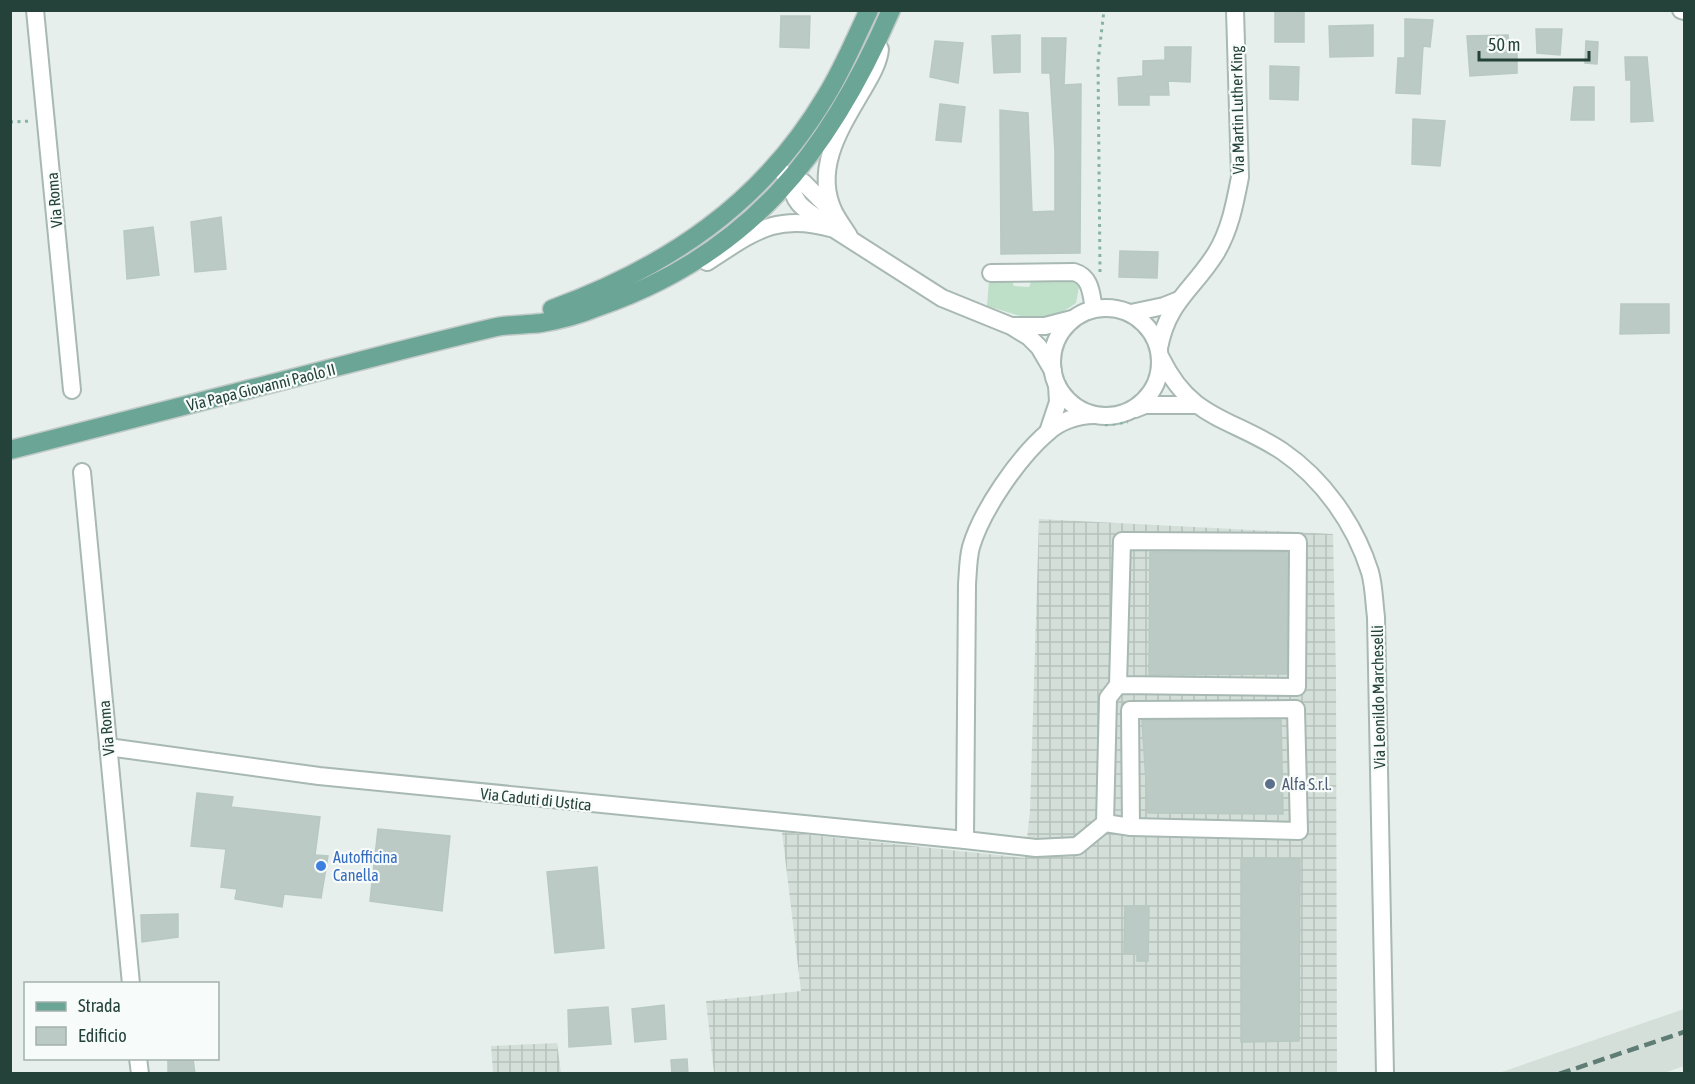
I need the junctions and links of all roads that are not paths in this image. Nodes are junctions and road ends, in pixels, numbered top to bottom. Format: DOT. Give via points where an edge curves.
graph roads {
  1 [pos="34,10"];
  2 [pos="868,10"];
  3 [pos="891,10"];
  4 [pos="1235,10"];
  5 [pos="882,30"];
  6 [pos="775,166"];
  7 [pos="790,179"];
  8 [pos="834,212"];
  9 [pos="842,233"];
  10 [pos="991,273"];
  11 [pos="1179,300"];
  12 [pos="614,301"];
  13 [pos="1094,309"];
  14 [pos="1131,313"];
  15 [pos="1073,318"];
  16 [pos="511,324"];
  17 [pos="1011,326"];
  18 [pos="1160,353"];
  19 [pos="1055,378"];
  20 [pos="72,390"];
  21 [pos="1194,405"];
  22 [pos="1129,411"];
  23 [pos="1094,415"];
  24 [pos="1048,432"];
  25 [pos="10,450"];
  26 [pos="81,472"];
  27 [pos="1118,685"];
  28 [pos="1108,723"];
  29 [pos="1131,724"];
  30 [pos="108,747"];
  31 [pos="1106,823"];
  32 [pos="1131,827"];
  33 [pos="965,840"];
  34 [pos="131,982"];
  35 [pos="1385,1074"];
  1 -- 20 [label="street, Via Roma"];
  2 -- 6 [label="main road, Via Papa Giovanni Paolo II" via="826,98"];
  3 -- 5 [label="main road, Via Papa Giovanni Paolo II"];
  4 -- 11 [label="street, Via Martin Luther King" via="1240,177 1236,203 1216,252"];
  5 -- 7 [label="main road, Via Papa Giovanni Paolo II" via="844,107"];
  5 -- 8 [label="street, Via Papa Giovanni Paolo II" via="879,55 835,138 827,166 827,192"];
  6 -- 7 [label="street"];
  6 -- 16 [label="main road, Via Papa Giovanni Paolo II" via="706,231 658,261 588,296"];
  7 -- 8 [label="street" via="803,182"];
  7 -- 9 [label="street" via="796,203"];
  7 -- 12 [label="main road, Via Papa Giovanni Paolo II" via="750,221 699,260 655,285"];
  8 -- 9 [label="street, Via Papa Giovanni Paolo II"];
  9 -- 12 [label="street, Via Papa Giovanni Paolo II" via="815,224 771,225 649,296 630,303"];
  9 -- 17 [label="street" via="870,255 942,298"];
  10 -- 13 [label="street" via="1082,274 1088,280"];
  11 -- 14 [label="street"];
  11 -- 18 [label="street, Via Martin Luther King" via="1163,329"];
  12 -- 16 [label="main road, Via Papa Giovanni Paolo II" via="542,322"];
  13 -- 14 [label="street" via="1107,307"];
  13 -- 15 [label="street"];
  14 -- 18 [label="street" via="1148,326"];
  15 -- 17 [label="street" via="1045,326"];
  15 -- 19 [label="street" via="1057,338 1052,356"];
  16 -- 25 [label="main road, Via Papa Giovanni Paolo II, bridge"];
  17 -- 19 [label="street" via="1039,347"];
  18 -- 21 [label="street, Via Leonildo Marcheselli" via="1176,386"];
  18 -- 22 [label="street" via="1157,383 1148,397"];
  19 -- 23 [label="street" via="1076,407"];
  19 -- 24 [label="street" via="1058,402"];
  21 -- 22 [label="street, Via Leonildo Marcheselli" via="1144,405"];
  21 -- 35 [label="street, Via Leonildo Marcheselli" via="1282,451 1313,477 1338,507 1357,539 1370,573 1377,627"];
  22 -- 23 [label="street"];
  23 -- 24 [label="street" via="1082,415"];
  24 -- 33 [label="street" via="1011,475 988,510 971,547 966,584"];
  26 -- 30 [label="street, Via Roma"];
  27 -- 27 [label="street" via="1122,541 1298,542 1297,687"];
  27 -- 28 [label="street" via="1108,698"];
  28 -- 29 [label="street"];
  28 -- 31 [label="street"];
  29 -- 32 [label="street"];
  29 -- 32 [label="street" via="1130,710 1296,709 1299,831"];
  30 -- 33 [label="street, Via Caduti di Ustica" via="319,776"];
  30 -- 34 [label="street, Via Roma"];
  31 -- 32 [label="street"];
  31 -- 33 [label="street, Via Caduti di Ustica" via="1077,846 1036,848"];
}
